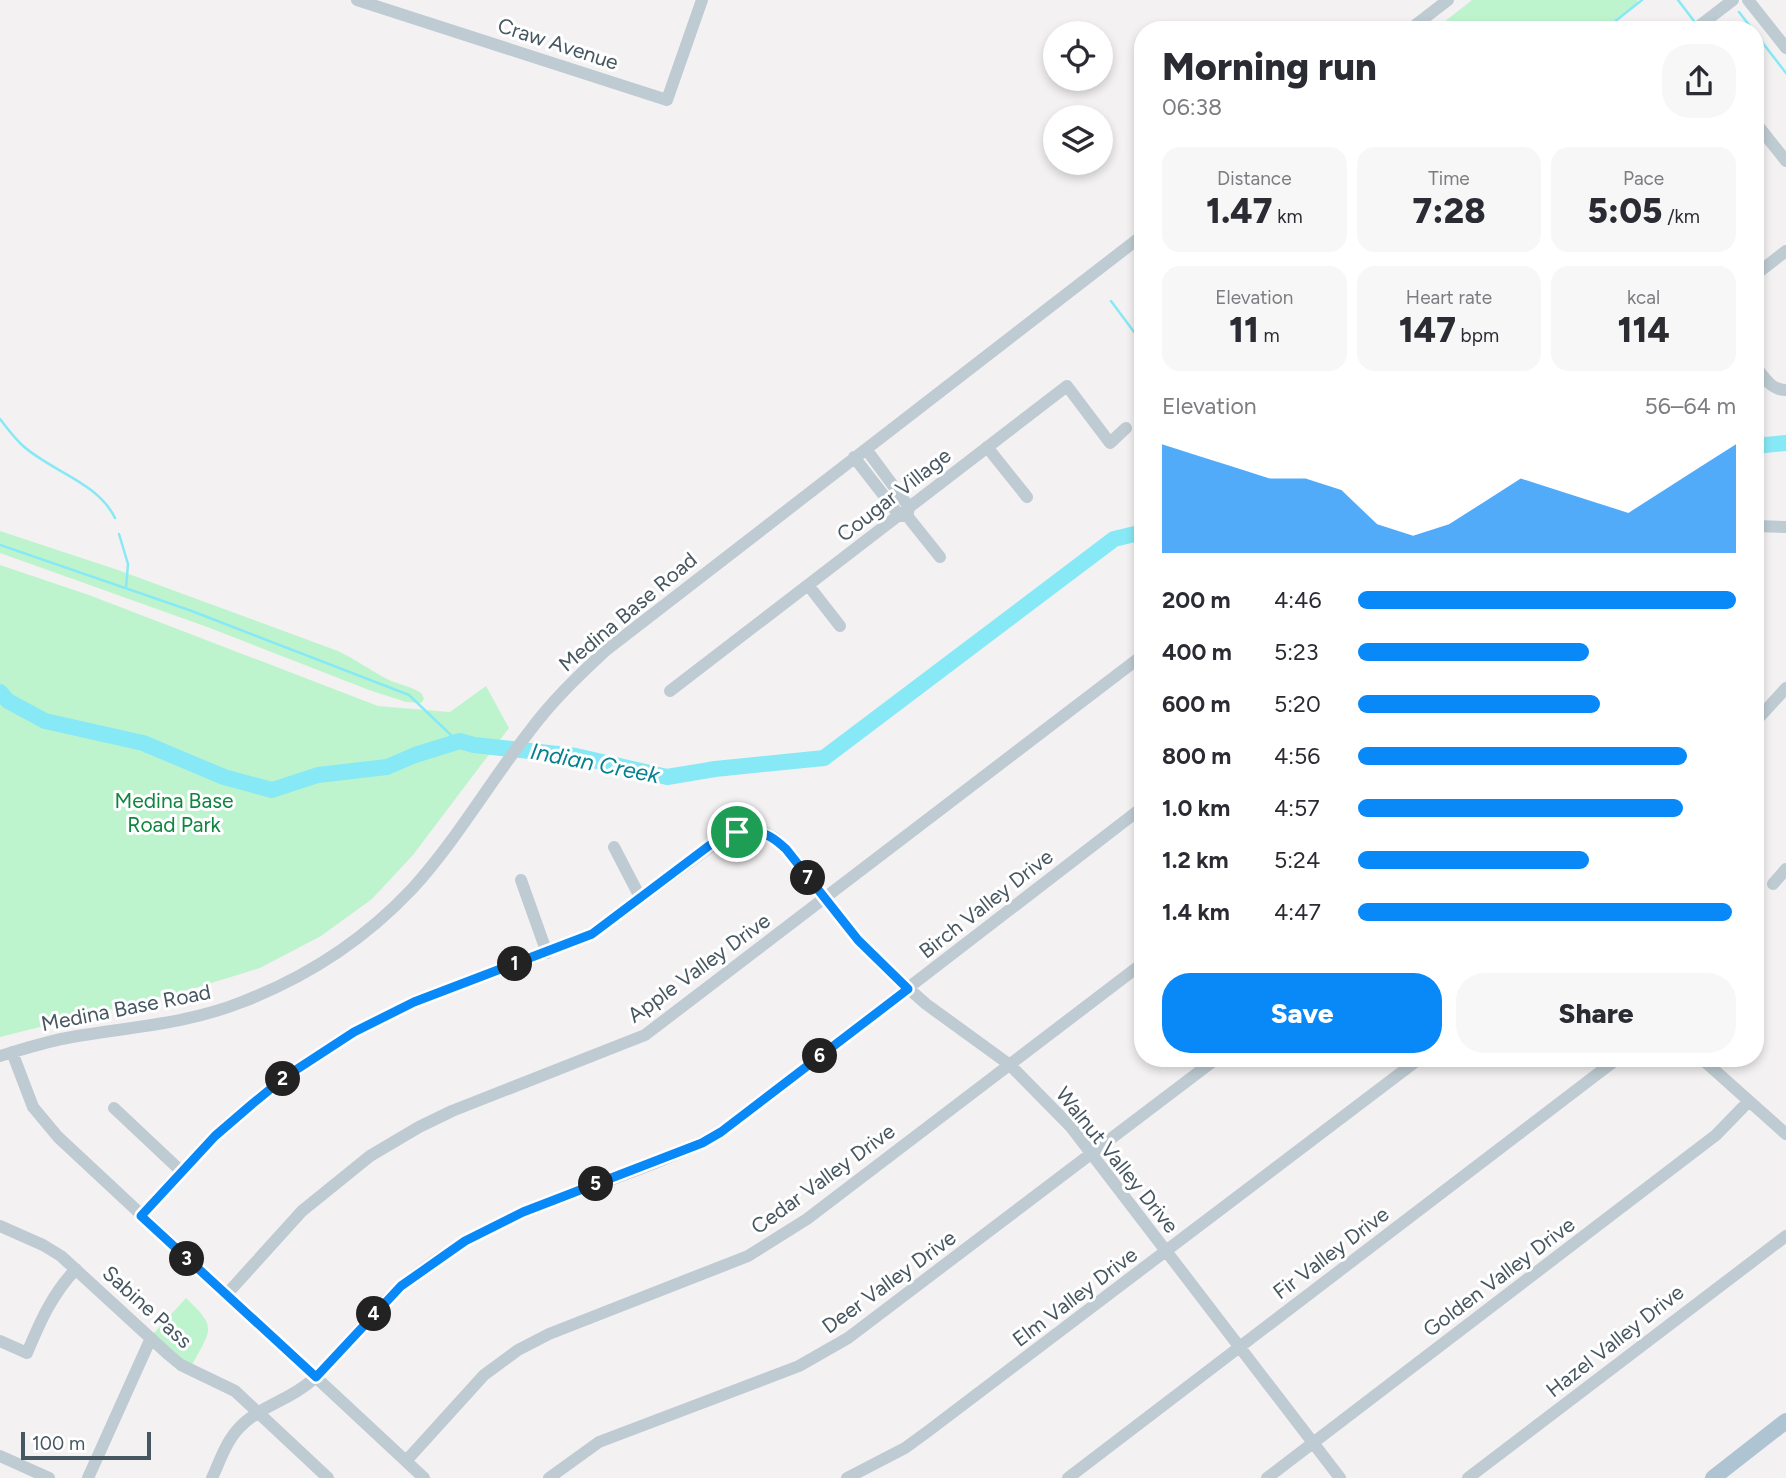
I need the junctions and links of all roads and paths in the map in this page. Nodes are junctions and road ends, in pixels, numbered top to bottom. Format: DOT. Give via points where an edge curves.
graph roads {
  1 [pos="357,0"];
  2 [pos="702,0"];
  3 [pos="1448,0"];
  4 [pos="1733,0"];
  5 [pos="1748,0"];
  6 [pos="1421,21"];
  7 [pos="1706,21"];
  8 [pos="1786,48"];
  9 [pos="1764,135"];
  10 [pos="1786,161"];
  11 [pos="1134,242"];
  12 [pos="1786,251"];
  13 [pos="1764,268"];
  14 [pos="1764,378"];
  15 [pos="1784,390"];
  16 [pos="1126,428"];
  17 [pos="988,447"];
  18 [pos="866,449"];
  19 [pos="854,457"];
  20 [pos="1027,497"];
  21 [pos="905,513"];
  22 [pos="1764,526"];
  23 [pos="1786,527"];
  24 [pos="940,557"];
  25 [pos="808,585"];
  26 [pos="840,626"];
  27 [pos="1134,662"];
  28 [pos="1786,688"];
  29 [pos="670,691"];
  30 [pos="1764,708"];
  31 [pos="1134,814"];
  32 [pos="614,847"];
  33 [pos="1786,869"];
  34 [pos="522,880"];
  35 [pos="1773,884"];
  36 [pos="640,897"];
  37 [pos="825,899"];
  38 [pos="547,953"];
  39 [pos="1134,970"];
  40 [pos="908,989"];
  41 [pos="6,1054"];
  42 [pos="1010,1065"];
  43 [pos="1206,1067"];
  44 [pos="1409,1067"];
  45 [pos="1606,1067"];
  46 [pos="1711,1067"];
  47 [pos="1749,1101"];
  48 [pos="114,1108"];
  49 [pos="1786,1134"];
  50 [pos="1092,1154"];
  51 [pos="182,1172"];
  52 [pos="141,1216"];
  53 [pos="0,1226"];
  54 [pos="1786,1236"];
  55 [pos="1167,1252"];
  56 [pos="76,1269"];
  57 [pos="226,1294"];
  58 [pos="151,1338"];
  59 [pos="0,1341"];
  60 [pos="1239,1347"];
  61 [pos="316,1377"];
  62 [pos="257,1413"];
  63 [pos="1786,1421"];
  64 [pos="1313,1444"];
  65 [pos="0,1457"];
  66 [pos="406,1461"];
  67 [pos="49,1478"];
  68 [pos="88,1478"];
  69 [pos="212,1478"];
  70 [pos="327,1478"];
  71 [pos="424,1478"];
  72 [pos="550,1478"];
  73 [pos="847,1478"];
  74 [pos="1068,1478"];
  75 [pos="1267,1478"];
  76 [pos="1340,1478"];
  77 [pos="1468,1478"];
  78 [pos="1713,1478"];
  1 -- 2 [label="street, Craw Avenue" via="667,100"];
  3 -- 6 [label="street"];
  4 -- 7 [label="street"];
  5 -- 8 [label="street"];
  9 -- 10 [label="street"];
  11 -- 18 [label="street, Medina Base Road"];
  12 -- 13 [label="street"];
  14 -- 15 [label="street"];
  16 -- 17 [label="street, Cougar Village" via="1110,443 1066,386"];
  17 -- 20 [label="street"];
  17 -- 21 [label="street, Cougar Village"];
  18 -- 19 [label="street, Medina Base Road"];
  18 -- 21 [label="street"];
  19 -- 21 [label="street"];
  19 -- 41 [label="street, Medina Base Road" via="605,651 558,697 448,845 369,930 308,972 202,1016 71,1037"];
  21 -- 24 [label="street"];
  21 -- 25 [label="street, Cougar Village"];
  22 -- 23 [label="street"];
  25 -- 26 [label="street"];
  25 -- 29 [label="street, Cougar Village"];
  27 -- 37 [label="street, Apple Valley Drive"];
  28 -- 30 [label="street"];
  31 -- 40 [label="street, Birch Valley Drive"];
  32 -- 36 [label="street"];
  33 -- 35 [label="street"];
  34 -- 38 [label="street"];
  36 -- 37 [label="street, Walnut Valley Drive" via="710,845 737,832 751,831 775,838"];
  36 -- 38 [label="street, Walnut Valley Drive" via="592,934"];
  37 -- 40 [label="street, Walnut Valley Drive" via="858,940"];
  37 -- 57 [label="street, Apple Valley Drive" via="645,1035 452,1111 370,1156 302,1211"];
  38 -- 51 [label="street, Walnut Valley Drive" via="414,1002 354,1032 285,1077 215,1136"];
  39 -- 42 [label="street, Cedar Valley Drive"];
  40 -- 42 [label="street, Walnut Valley Drive"];
  40 -- 61 [label="street, Birch Valley Drive" via="712,1137 523,1212 465,1241 393,1293"];
  41 -- 52 [label="street" via="40,1116"];
  42 -- 50 [label="street, Walnut Valley Drive"];
  42 -- 66 [label="street, Cedar Valley Drive" via="767,1245 518,1350 484,1375"];
  43 -- 50 [label="street, Deer Valley Drive"];
  44 -- 55 [label="street, Elm Valley Drive"];
  45 -- 60 [label="street, Fir Valley Drive"];
  46 -- 47 [label="street"];
  47 -- 49 [label="street"];
  47 -- 64 [label="street, Golden Valley Drive" via="1716,1135"];
  48 -- 51 [label="street"];
  50 -- 55 [label="street, Walnut Valley Drive"];
  50 -- 72 [label="street, Deer Valley Drive" via="848,1338 799,1366 599,1442"];
  51 -- 52 [label="street, Walnut Valley Drive"];
  52 -- 57 [label="street"];
  53 -- 56 [label="street, Sabine Pass" via="43,1245"];
  54 -- 77 [label="street, Hazel Valley Drive"];
  55 -- 60 [label="street, Walnut Valley Drive"];
  55 -- 73 [label="street, Elm Valley Drive" via="916,1440"];
  56 -- 58 [label="street, Sabine Pass"];
  56 -- 59 [label="street" via="48,1304 27,1353"];
  57 -- 61 [label="street"];
  58 -- 62 [label="street, Sabine Pass" via="181,1365 235,1391"];
  58 -- 68 [label="street"];
  60 -- 64 [label="street, Walnut Valley Drive"];
  60 -- 74 [label="street, Fir Valley Drive"];
  61 -- 62 [label="street, Birch Valley Drive"];
  61 -- 66 [label="street"];
  62 -- 69 [label="street, Birch Valley Drive" via="226,1447"];
  62 -- 70 [label="street, Sabine Pass"];
  63 -- 78 [label="main road"];
  64 -- 75 [label="street, Golden Valley Drive"];
  64 -- 76 [label="street, Walnut Valley Drive"];
  65 -- 67 [label="street"];
  66 -- 71 [label="street"];
}
